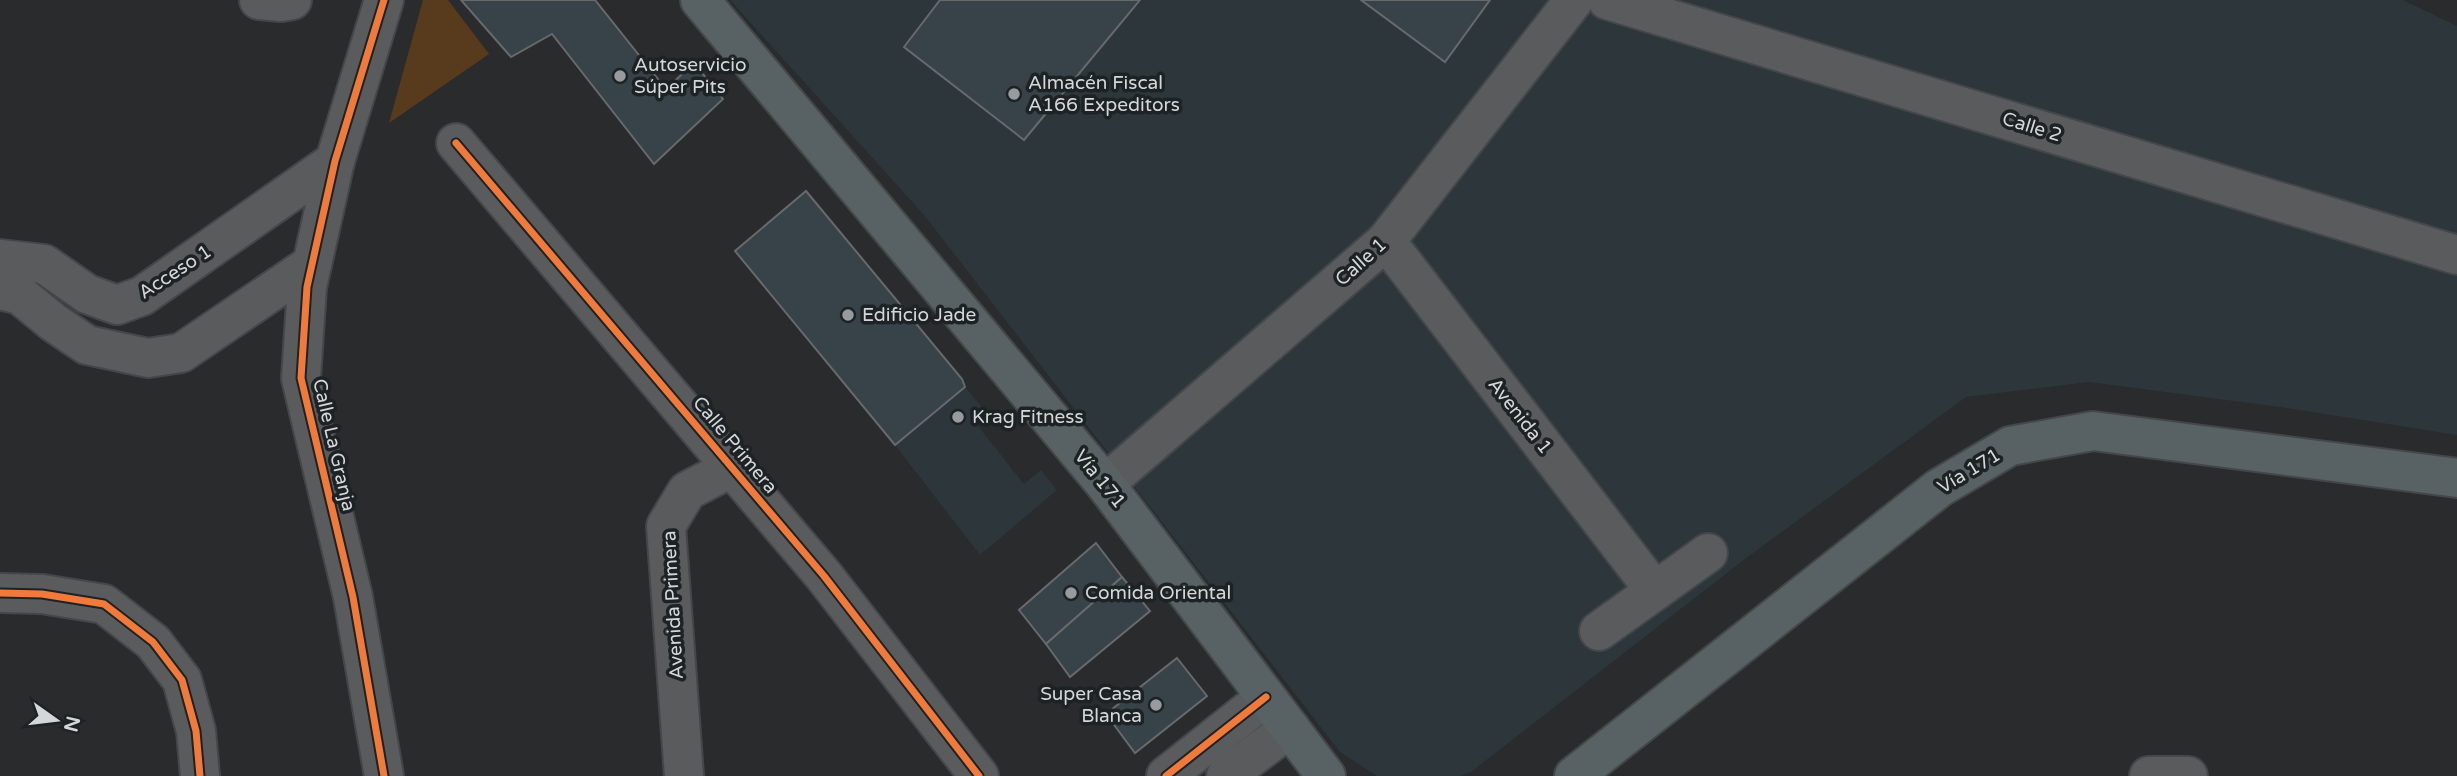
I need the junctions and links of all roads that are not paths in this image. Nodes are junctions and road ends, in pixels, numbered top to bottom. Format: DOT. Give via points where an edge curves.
graph roads {
  1 [pos="258,0"];
  2 [pos="292,0"];
  3 [pos="384,0"];
  4 [pos="700,0"];
  5 [pos="1574,0"];
  6 [pos="1607,0"];
  7 [pos="456,143"];
  8 [pos="335,161"];
  9 [pos="1386,241"];
  10 [pos="2457,255"];
  11 [pos="0,259"];
  12 [pos="312,264"];
  13 [pos="0,290"];
  14 [pos="733,467"];
  15 [pos="2457,478"];
  16 [pos="1105,484"];
  17 [pos="1707,553"];
  18 [pos="1655,591"];
  19 [pos="0,593"];
  20 [pos="1599,631"];
  21 [pos="1266,697"];
  22 [pos="1290,728"];
  23 [pos="200,776"];
  24 [pos="384,776"];
  25 [pos="684,776"];
  26 [pos="979,776"];
  27 [pos="1166,776"];
  28 [pos="1226,776"];
  29 [pos="1326,776"];
  30 [pos="1574,776"];
  31 [pos="2149,776"];
  32 [pos="2188,776"];
  1 -- 2 [label="street"];
  3 -- 8 [label="street, Calle La Granja"];
  4 -- 16 [label="main road, Vía 171"];
  5 -- 9 [label="street, Calle 1"];
  6 -- 10 [label="street, Calle 2"];
  7 -- 14 [label="street, Calle Primera"];
  8 -- 11 [label="street, Acceso 1" via="142,296 117,304 87,294 44,264"];
  8 -- 12 [label="street, Calle La Granja"];
  9 -- 16 [label="street, Calle 1"];
  9 -- 18 [label="street, Avenida 1"];
  12 -- 13 [label="street" via="181,353 148,358 87,345 20,295"];
  12 -- 24 [label="street, Calle La Granja" via="301,378 353,597"];
  14 -- 25 [label="street, Avenida Primera" via="687,491 666,526"];
  14 -- 26 [label="street, Calle Primera"];
  15 -- 30 [label="main road, Vía 171" via="2093,431 2010,446 1939,488"];
  16 -- 21 [label="main road, Vía 171"];
  17 -- 18 [label="street"];
  18 -- 20 [label="street"];
  19 -- 23 [label="street" via="104,604 153,642 182,680 196,731"];
  21 -- 22 [label="main road, Vía 171"];
  21 -- 27 [label="street"];
  22 -- 28 [label="street"];
  22 -- 29 [label="main road, Vía 171"];
  31 -- 32 [label="street"];
}
